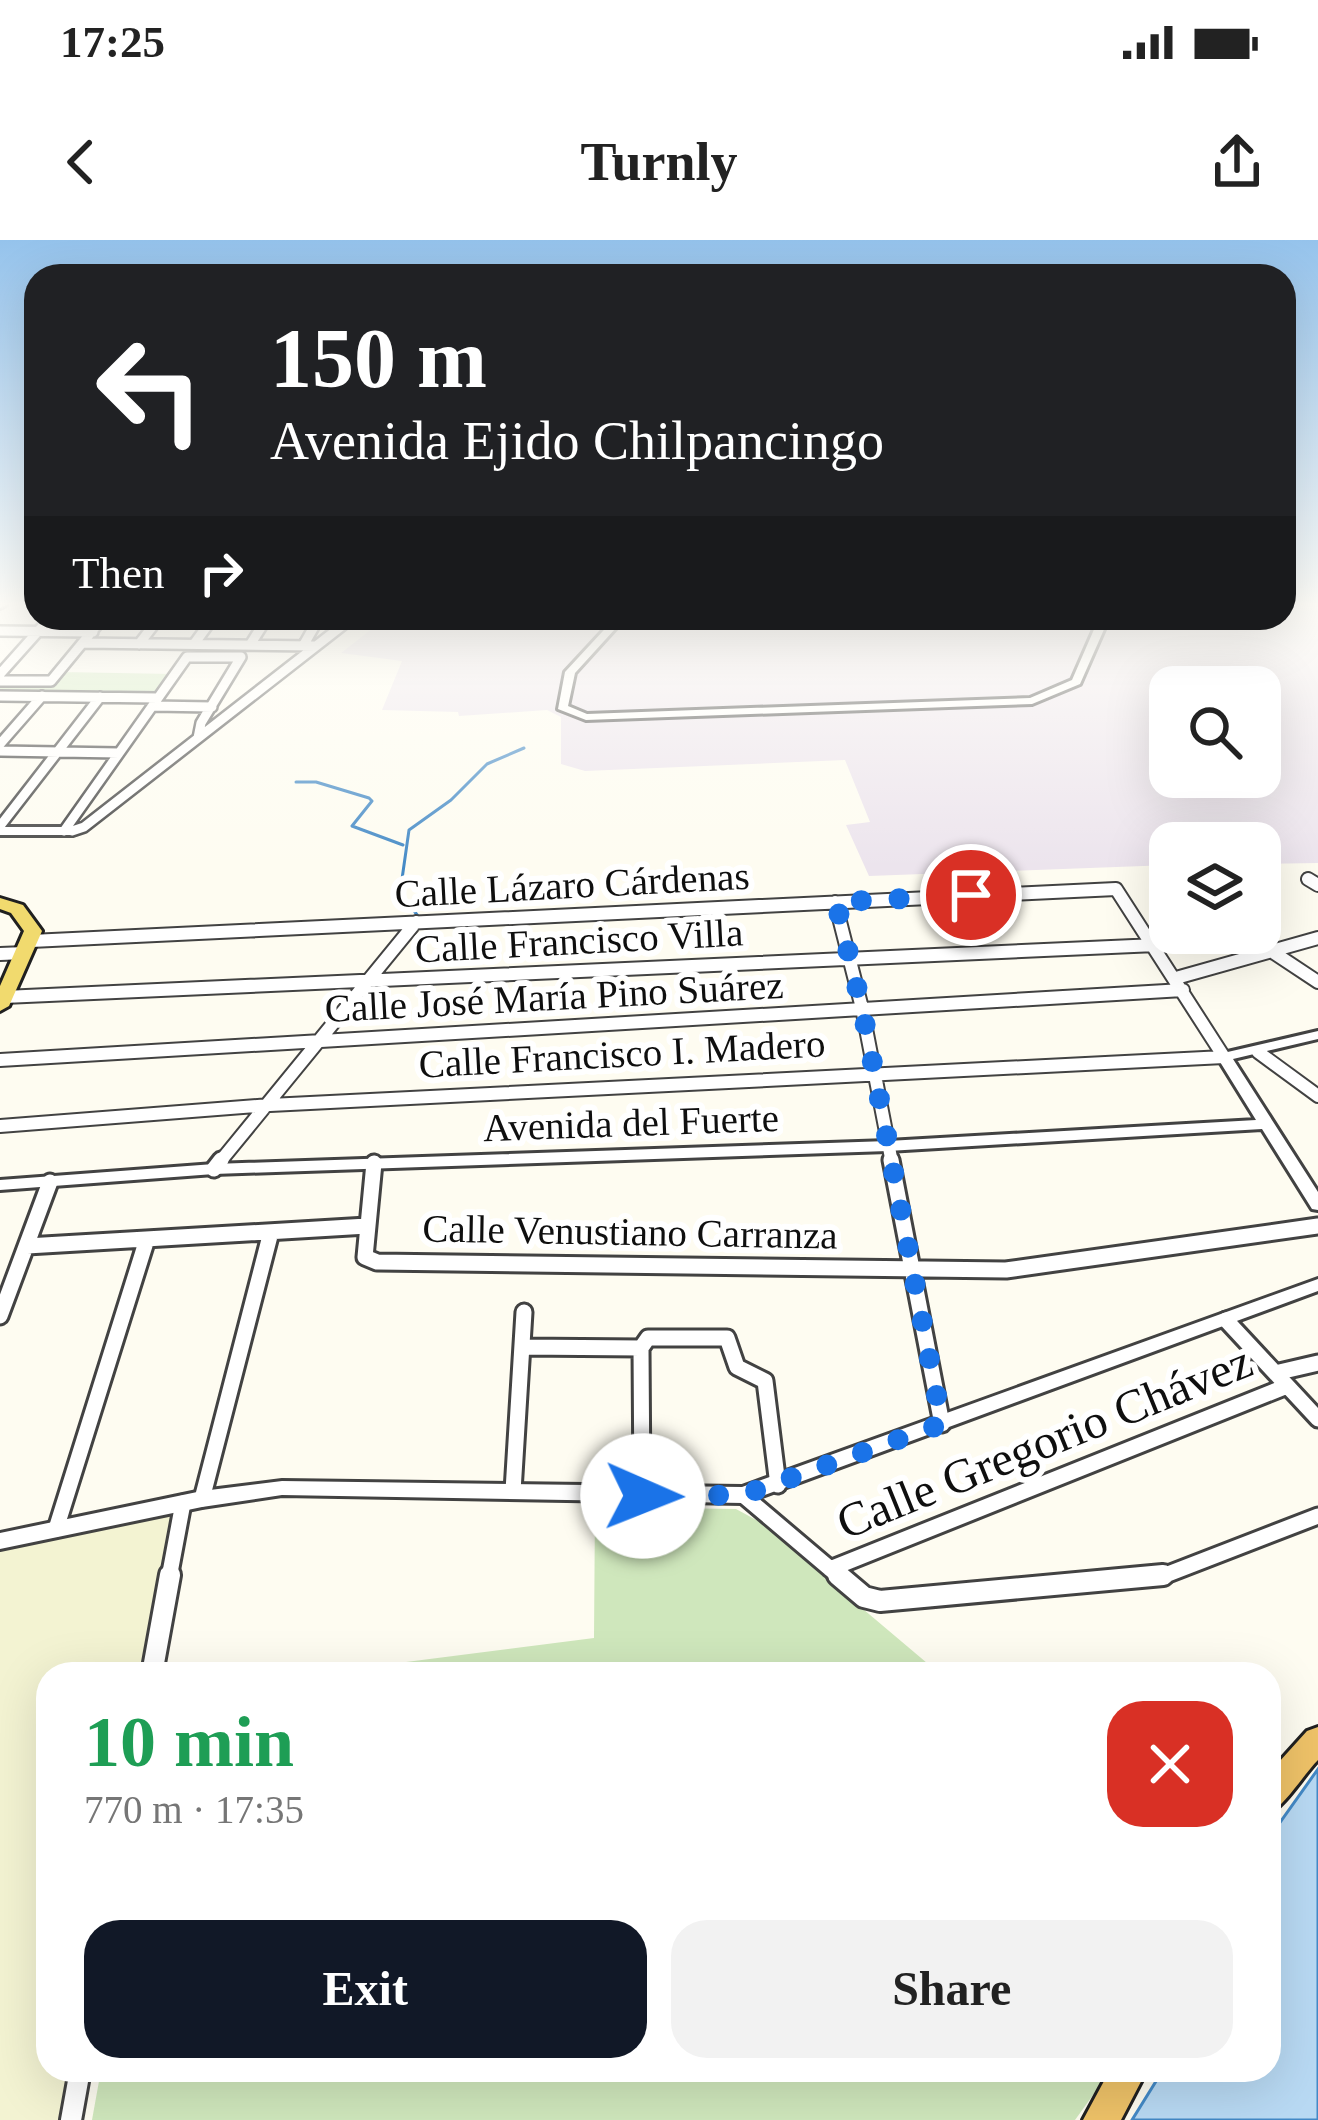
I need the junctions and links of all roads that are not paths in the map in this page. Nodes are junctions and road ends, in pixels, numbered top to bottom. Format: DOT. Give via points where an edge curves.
graph roads {
  1 [pos="162,693"];
  2 [pos="220,693"];
  3 [pos="256,693"];
  4 [pos="565,693"];
  5 [pos="1060,693"];
  6 [pos="0,695"];
  7 [pos="42,696"];
  8 [pos="100,697"];
  9 [pos="155,702"];
  10 [pos="212,707"];
  11 [pos="198,738"];
  12 [pos="0,747"];
  13 [pos="57,752"];
  14 [pos="119,753"];
  15 [pos="0,828"];
  16 [pos="68,831"];
  17 [pos="836,902"];
  18 [pos="0,903"];
  19 [pos="416,922"];
  20 [pos="1149,935"];
  21 [pos="1318,938"];
  22 [pos="1149,945"];
  23 [pos="28,947"];
  24 [pos="1281,950"];
  25 [pos="0,954"];
  26 [pos="1162,954"];
  27 [pos="1267,954"];
  28 [pos="1276,954"];
  29 [pos="850,958"];
  30 [pos="371,980"];
  31 [pos="1318,982"];
  32 [pos="1180,984"];
  33 [pos="2,1002"];
  34 [pos="862,1008"];
  35 [pos="1318,1035"];
  36 [pos="323,1040"];
  37 [pos="1258,1052"];
  38 [pos="1224,1057"];
  39 [pos="0,1060"];
  40 [pos="874,1073"];
  41 [pos="1318,1096"];
  42 [pos="270,1105"];
  43 [pos="1264,1124"];
  44 [pos="0,1126"];
  45 [pos="888,1146"];
  46 [pos="374,1163"];
  47 [pos="214,1169"];
  48 [pos="50,1182"];
  49 [pos="0,1185"];
  50 [pos="1318,1205"];
  51 [pos="367,1226"];
  52 [pos="1318,1226"];
  53 [pos="272,1232"];
  54 [pos="147,1239"];
  55 [pos="27,1246"];
  56 [pos="911,1267"];
  57 [pos="1318,1285"];
  58 [pos="524,1312"];
  59 [pos="0,1316"];
  60 [pos="1226,1320"];
  61 [pos="522,1347"];
  62 [pos="641,1348"];
  63 [pos="1318,1363"];
  64 [pos="1281,1380"];
  65 [pos="1318,1419"];
  66 [pos="942,1424"];
  67 [pos="778,1485"];
  68 [pos="513,1491"];
  69 [pos="743,1495"];
  70 [pos="643,1496"];
  71 [pos="193,1501"];
  72 [pos="1318,1516"];
  73 [pos="56,1529"];
  74 [pos="0,1541"];
  75 [pos="830,1569"];
  76 [pos="155,1662"];
  77 [pos="1318,1740"];
  78 [pos="1281,1780"];
  79 [pos="78,2082"];
  80 [pos="1123,2082"];
  81 [pos="70,2120"];
  82 [pos="1101,2120"];
  1 -- 9 [label="street"];
  2 -- 10 [label="street"];
  3 -- 11 [label="street"];
  4 -- 5 [label="street" via="562,707 586,717 1032,701"];
  6 -- 7 [label="street"];
  7 -- 8 [label="street"];
  7 -- 12 [label="street"];
  8 -- 9 [label="street"];
  8 -- 13 [label="street"];
  9 -- 10 [label="street"];
  9 -- 14 [label="street"];
  10 -- 11 [label="street"];
  11 -- 16 [label="street"];
  12 -- 13 [label="street"];
  13 -- 14 [label="street"];
  13 -- 15 [label="street"];
  14 -- 16 [label="street"];
  15 -- 16 [label="street"];
  17 -- 19 [label="street, Calle Lázaro Cárdenas"];
  17 -- 20 [label="street, Calle Lázaro Cárdenas" via="1116,889"];
  17 -- 29 [label="street"];
  18 -- 23 [label="main road" via="30,922"];
  19 -- 23 [label="street, Calle Lázaro Cárdenas"];
  19 -- 30 [label="street"];
  21 -- 24 [label="street, Calle José María Pino Suárez"];
  22 -- 29 [label="street, Calle Francisco Villa"];
  23 -- 25 [label="street, Calle Lázaro Cárdenas"];
  23 -- 33 [label="main road"];
  26 -- 32 [label="street"];
  27 -- 32 [label="street, Calle José María Pino Suárez"];
  28 -- 31 [label="street"];
  29 -- 30 [label="street, Calle Francisco Villa"];
  29 -- 34 [label="street"];
  30 -- 33 [label="street, Calle Francisco Villa"];
  30 -- 36 [label="street"];
  32 -- 34 [label="street, Calle José María Pino Suárez"];
  32 -- 38 [label="street"];
  34 -- 36 [label="street, Calle José María Pino Suárez"];
  34 -- 40 [label="street"];
  35 -- 37 [label="street, Calle Francisco I. Madero"];
  36 -- 39 [label="street, Calle José María Pino Suárez"];
  36 -- 42 [label="street"];
  37 -- 38 [label="street, Calle Francisco I. Madero"];
  37 -- 41 [label="street"];
  38 -- 40 [label="street, Calle Francisco I. Madero"];
  38 -- 43 [label="street"];
  40 -- 42 [label="street, Calle Francisco I. Madero"];
  40 -- 45 [label="street"];
  42 -- 44 [label="street, Calle Francisco I. Madero"];
  42 -- 47 [label="street"];
  43 -- 45 [label="street, Avenida del Fuerte"];
  43 -- 50 [label="street"];
  45 -- 46 [label="street, Avenida del Fuerte"];
  45 -- 56 [label="street"];
  46 -- 47 [label="street, Avenida del Fuerte"];
  46 -- 51 [label="street"];
  47 -- 48 [label="street, Avenida del Fuerte"];
  48 -- 49 [label="street, Avenida del Fuerte"];
  48 -- 55 [label="street"];
  51 -- 53 [label="street"];
  51 -- 56 [label="street, Calle Venustiano Carranza" via="370,1260"];
  52 -- 56 [label="street, Calle Venustiano Carranza" via="1028,1269"];
  53 -- 54 [label="street"];
  53 -- 71 [label="street"];
  54 -- 55 [label="street"];
  54 -- 73 [label="street"];
  55 -- 59 [label="street"];
  56 -- 66 [label="street"];
  57 -- 60 [label="street"];
  58 -- 61 [label="street"];
  60 -- 64 [label="street"];
  60 -- 66 [label="street"];
  61 -- 62 [label="street"];
  61 -- 68 [label="street"];
  62 -- 67 [label="street" via="648,1338 727,1338 737,1367 766,1382"];
  62 -- 70 [label="street"];
  63 -- 64 [label="street, Calle Gregorio Chávez"];
  64 -- 65 [label="street"];
  64 -- 75 [label="street, Calle Gregorio Chávez"];
  66 -- 67 [label="street"];
  67 -- 69 [label="street"];
  68 -- 70 [label="street"];
  68 -- 71 [label="street" via="282,1488"];
  69 -- 70 [label="street"];
  69 -- 75 [label="street"];
  71 -- 73 [label="street"];
  71 -- 76 [label="street"];
  72 -- 75 [label="street" via="1168,1574 1079,1586 880,1601"];
  73 -- 74 [label="street"];
  77 -- 78 [label="highway"];
  79 -- 81 [label="street"];
  80 -- 82 [label="highway"];
}
